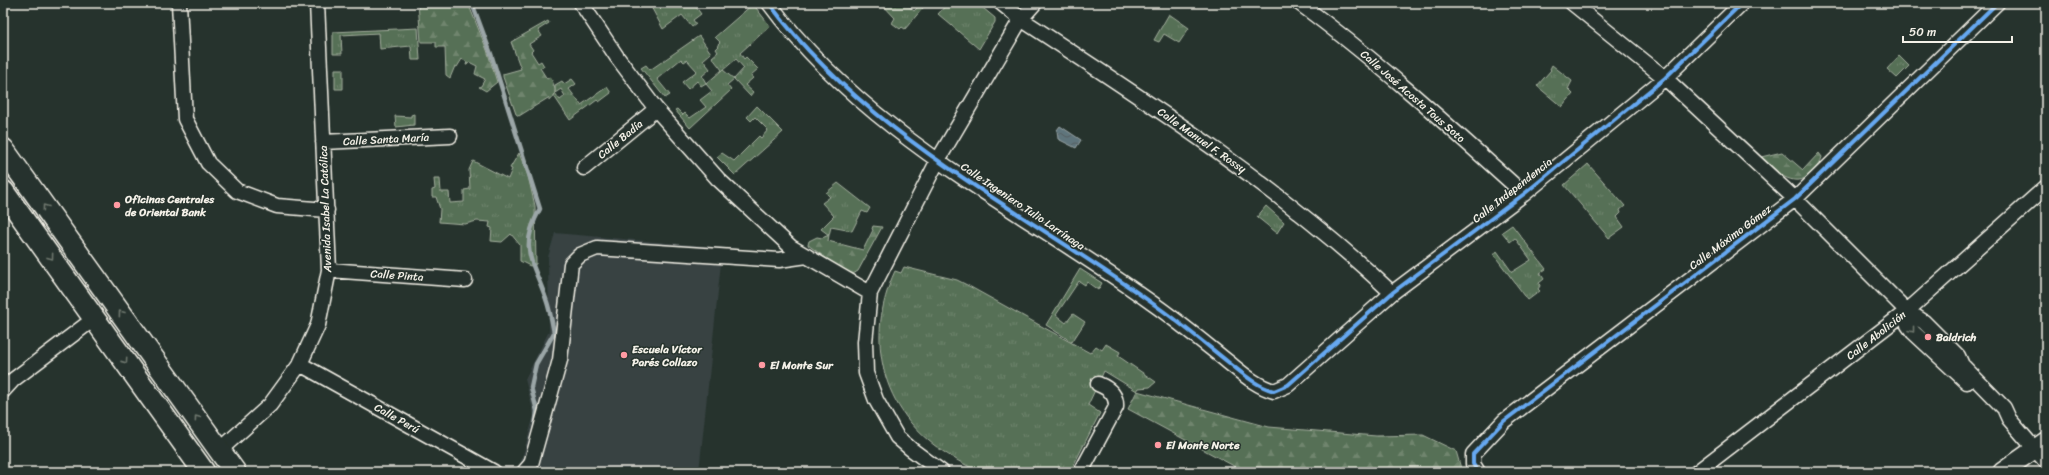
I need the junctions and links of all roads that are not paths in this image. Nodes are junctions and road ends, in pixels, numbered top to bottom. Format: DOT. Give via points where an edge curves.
graph roads {
  1 [pos="179,3"];
  2 [pos="317,3"];
  3 [pos="581,3"];
  4 [pos="769,3"];
  5 [pos="1001,3"];
  6 [pos="1035,3"];
  7 [pos="1299,3"];
  8 [pos="1572,3"];
  9 [pos="1742,3"];
  10 [pos="1997,3"];
  11 [pos="1021,19"];
  12 [pos="1664,78"];
  13 [pos="656,109"];
  14 [pos="450,136"];
  15 [pos="323,142"];
  16 [pos="3,149"];
  17 [pos="938,160"];
  18 [pos="584,168"];
  19 [pos="2046,187"];
  20 [pos="3,191"];
  21 [pos="1524,194"];
  22 [pos="1795,199"];
  23 [pos="327,210"];
  24 [pos="807,256"];
  25 [pos="329,270"];
  26 [pos="465,280"];
  27 [pos="870,293"];
  28 [pos="1392,293"];
  29 [pos="1907,311"];
  30 [pos="95,318"];
  31 [pos="300,364"];
  32 [pos="1098,384"];
  33 [pos="1288,385"];
  34 [pos="3,391"];
  35 [pos="220,450"];
  36 [pos="2042,451"];
  37 [pos="530,469"];
  38 [pos="204,472"];
  39 [pos="235,472"];
  40 [pos="494,472"];
  41 [pos="942,472"];
  42 [pos="1081,472"];
  43 [pos="1478,472"];
  44 [pos="1697,472"];
  45 [pos="2002,472"];
  1 -- 23 [label="street" via="185,119 208,163 237,191 278,206"];
  2 -- 15 [label="street, Avenida Isabel La Católica"];
  3 -- 13 [label="street"];
  4 -- 17 [label="street, Calle Ingeniero Tulio Larrínaga" via="814,55 855,96 888,124"];
  5 -- 11 [label="street, Calle Manuel F. Rossy"];
  6 -- 11 [label="street"];
  7 -- 21 [label="street, Calle José Acosta Tous Soto" via="1352,43"];
  8 -- 12 [label="street"];
  9 -- 12 [label="street, Calle Independencia"];
  10 -- 22 [label="street, Calle Máximo Gómez"];
  11 -- 17 [label="street"];
  11 -- 28 [label="street, Calle Manuel F. Rossy" via="1186,128 1250,174 1362,264"];
  12 -- 21 [label="street, Calle Independencia"];
  12 -- 22 [label="street"];
  13 -- 18 [label="street, Calle Badía"];
  13 -- 24 [label="street" via="723,184 791,247"];
  14 -- 15 [label="street, Calle Santa María"];
  15 -- 23 [label="street, Avenida Isabel La Católica"];
  35 -- 16 [label="highway, one-way"];
  17 -- 27 [label="street"];
  17 -- 33 [label="street, Calle Ingeniero Tulio Larrínaga" via="1152,303 1260,385 1274,391"];
  19 -- 29 [label="street, Calle Abolición"];
  20 -- 30 [label="highway, one-way"];
  21 -- 28 [label="street, Calle Independencia"];
  22 -- 29 [label="street"];
  22 -- 43 [label="street, Calle Máximo Gómez" via="1504,421 1473,454 1473,464"];
  23 -- 25 [label="street, Avenida Isabel La Católica"];
  24 -- 27 [label="street"];
  24 -- 37 [label="street" via="779,260 597,248 580,255 571,264 560,360"];
  25 -- 26 [label="street, Calle Pinta"];
  25 -- 31 [label="street, Avenida Isabel La Católica" via="318,325"];
  27 -- 41 [label="street" via="865,342 866,372 876,400 897,437"];
  28 -- 33 [label="street, Calle Independencia"];
  29 -- 36 [label="street" via="1908,325 1913,332"];
  29 -- 44 [label="street, Calle Abolición"];
  30 -- 34 [label="street" via="13,380"];
  30 -- 38 [label="highway, one-way"];
  31 -- 35 [label="street, Avenida Isabel La Católica" via="270,405"];
  31 -- 40 [label="street, Calle Perú"];
  32 -- 42 [label="street" via="1114,395 1116,407"];
  35 -- 39 [label="highway"];
  36 -- 45 [label="main road"];
}
